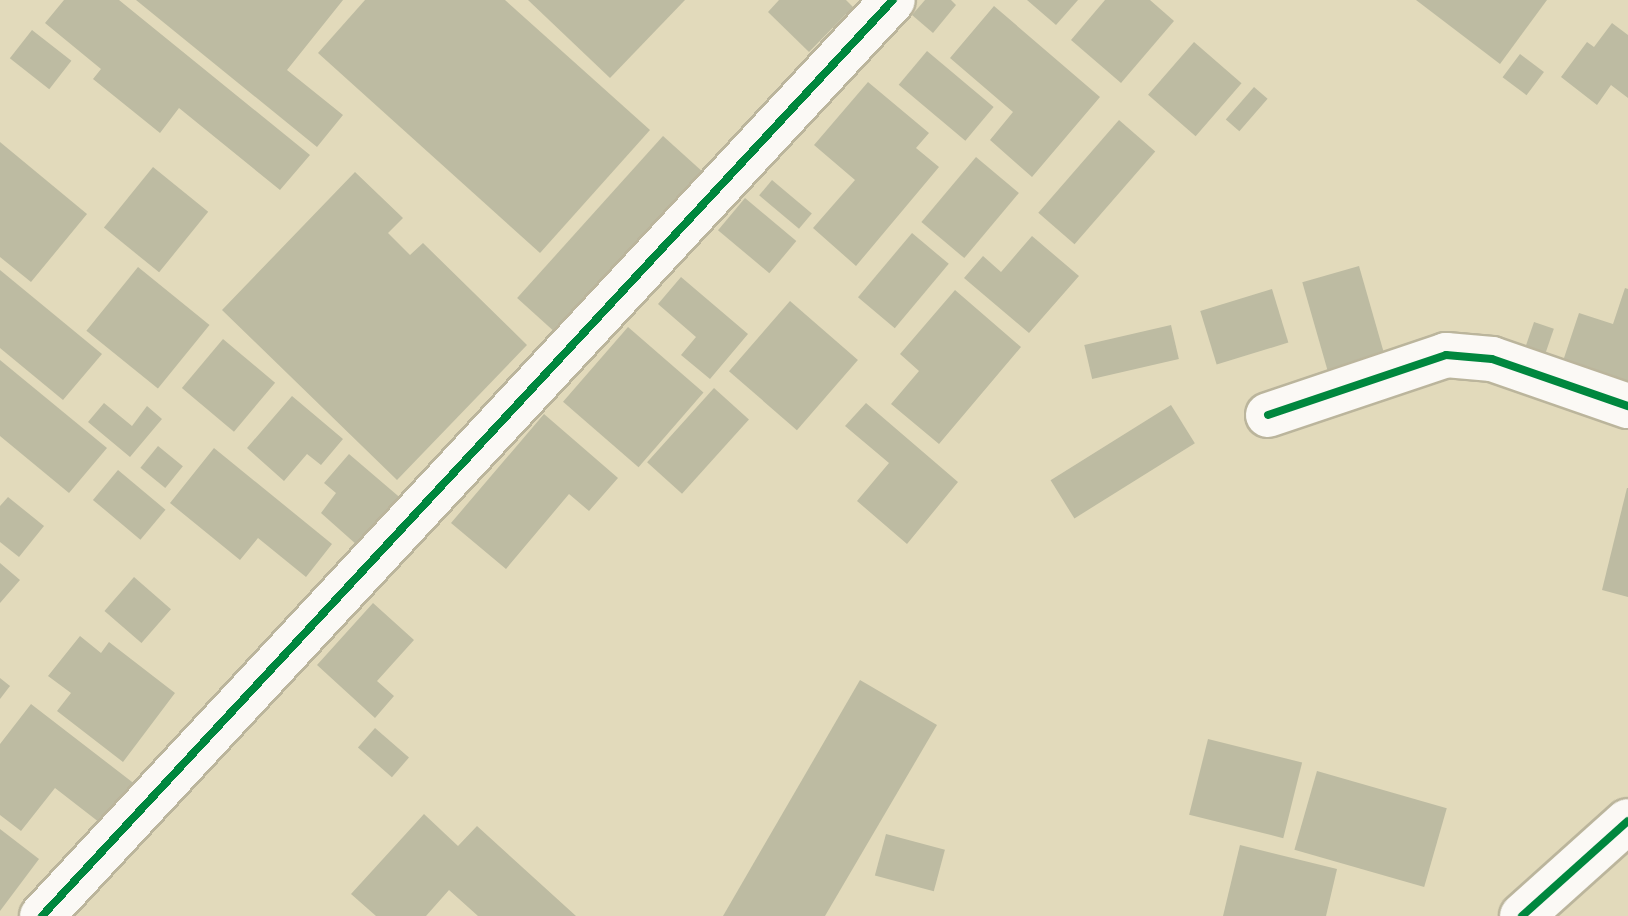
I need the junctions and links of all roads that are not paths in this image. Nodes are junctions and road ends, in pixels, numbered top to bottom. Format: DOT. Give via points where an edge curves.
graph roads {
  1 [pos="893,0"];
  2 [pos="1628,406"];
  3 [pos="1268,415"];
  4 [pos="1628,821"];
  5 [pos="42,916"];
  6 [pos="1522,916"];
  1 -- 5 [label="street"];
  2 -- 3 [label="street" via="1492,359 1446,355"];
  4 -- 6 [label="street"];
}
